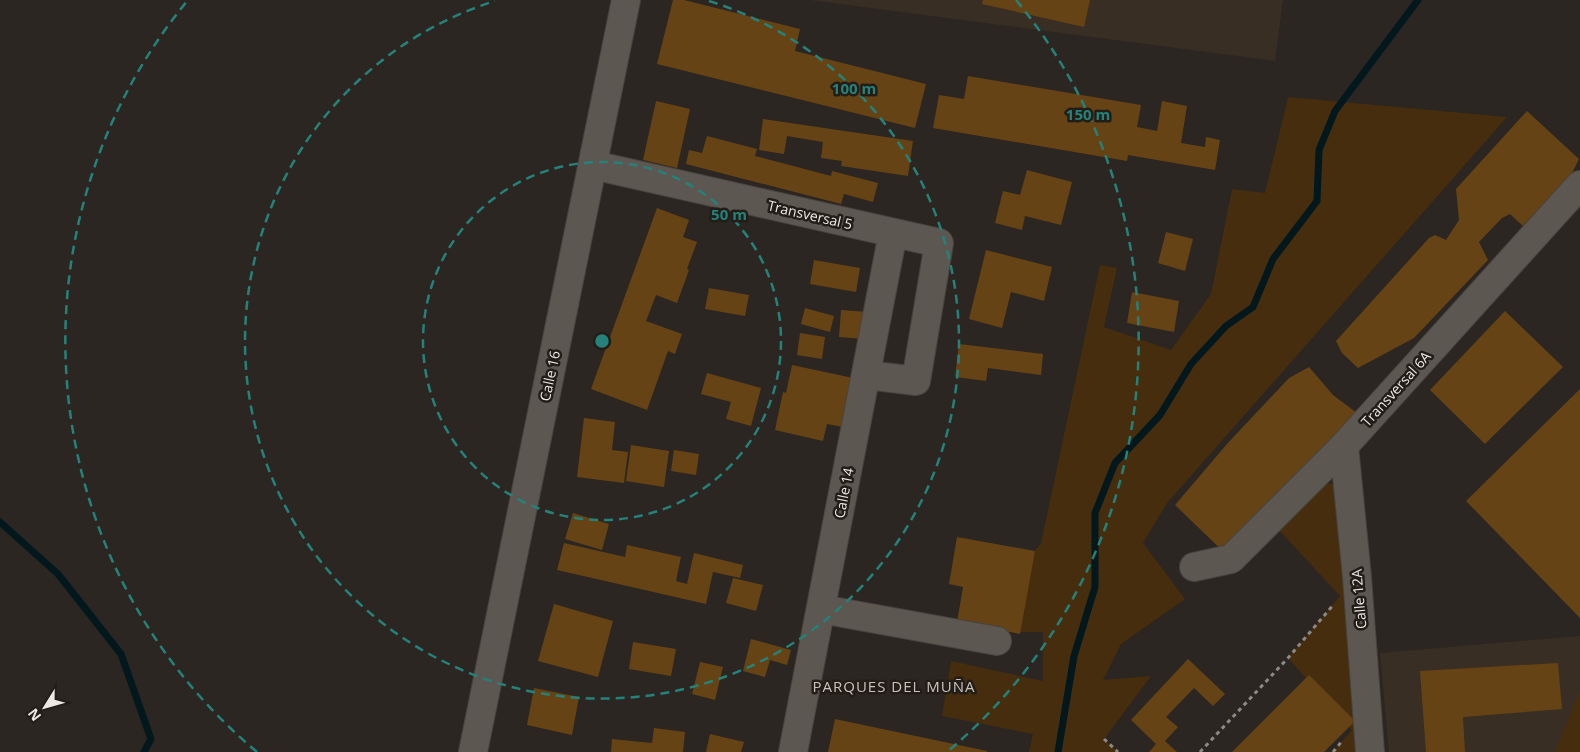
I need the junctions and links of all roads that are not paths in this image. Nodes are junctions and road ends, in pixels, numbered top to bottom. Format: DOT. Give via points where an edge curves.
graph roads {
  1 [pos="626,0"];
  2 [pos="593,165"];
  3 [pos="1580,185"];
  4 [pos="893,234"];
  5 [pos="867,375"];
  6 [pos="1344,446"];
  7 [pos="1194,567"];
  8 [pos="821,609"];
  9 [pos="997,641"];
  10 [pos="474,752"];
  11 [pos="793,752"];
  12 [pos="1370,752"];
  1 -- 2 [label="street, Calle 16"];
  2 -- 4 [label="street, Transversal 5"];
  2 -- 10 [label="street, Calle 16"];
  3 -- 6 [label="street, Transversal 6A"];
  4 -- 5 [label="street, Calle 14"];
  4 -- 5 [label="street, Transversal 5" via="939,243 916,381"];
  5 -- 8 [label="street, Calle 14"];
  6 -- 7 [label="street, Transversal 6A" via="1231,559"];
  6 -- 12 [label="street, Calle 12A"];
  8 -- 9 [label="street"];
  8 -- 11 [label="street, Calle 14"];
}
